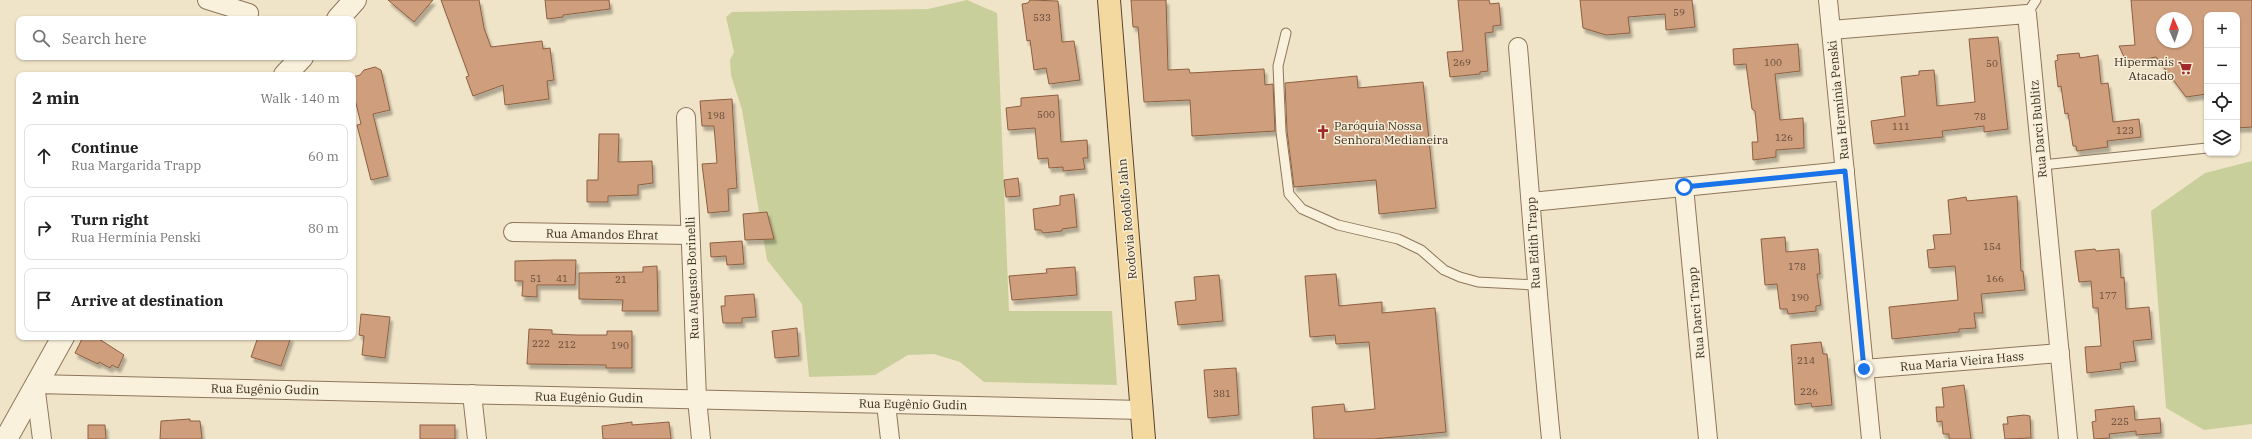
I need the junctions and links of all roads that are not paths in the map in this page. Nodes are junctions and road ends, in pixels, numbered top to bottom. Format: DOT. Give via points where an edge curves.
graph roads {
  1 [pos="207,0"];
  2 [pos="236,0"];
  3 [pos="355,0"];
  4 [pos="1109,0"];
  5 [pos="1828,0"];
  6 [pos="2032,7"];
  7 [pos="253,16"];
  8 [pos="341,16"];
  9 [pos="1831,30"];
  10 [pos="1286,33"];
  11 [pos="1518,47"];
  12 [pos="298,60"];
  13 [pos="288,72"];
  14 [pos="686,117"];
  15 [pos="2204,148"];
  16 [pos="2042,166"];
  17 [pos="1845,171"];
  18 [pos="1684,187"];
  19 [pos="1531,202"];
  20 [pos="513,232"];
  21 [pos="690,235"];
  22 [pos="1536,285"];
  23 [pos="61,340"];
  24 [pos="2060,353"];
  25 [pos="1864,369"];
  26 [pos="35,384"];
  27 [pos="472,394"];
  28 [pos="697,399"];
  29 [pos="886,404"];
  30 [pos="1142,410"];
  31 [pos="6,439"];
  32 [pos="42,439"];
  33 [pos="477,439"];
  34 [pos="701,439"];
  35 [pos="890,439"];
  36 [pos="1144,439"];
  37 [pos="1551,439"];
  38 [pos="1708,439"];
  39 [pos="1871,439"];
  40 [pos="2068,439"];
  1 -- 7 [label="street"];
  2 -- 7 [label="street"];
  3 -- 8 [label="street"];
  4 -- 30 [label="main road, Rodovia Rodolfo Jahn"];
  5 -- 9 [label="street, Rua Hermínia Penski"];
  6 -- 9 [label="street, Rua Darci Bublitz"];
  6 -- 16 [label="street, Rua Darci Bublitz"];
  9 -- 17 [label="street, Rua Hermínia Penski"];
  10 -- 22 [label="lane" via="1278,66 1281,132 1289,194 1302,209 1338,225 1398,239 1422,250 1444,270 1460,277 1478,282"];
  11 -- 19 [label="street, Rua Edith Trapp"];
  12 -- 13 [label="street"];
  14 -- 21 [label="street, Rua Augusto Borinelli"];
  15 -- 16 [label="lane"];
  16 -- 24 [label="street, Rua Darci Bublitz"];
  17 -- 18 [label="street"];
  17 -- 25 [label="street, Rua Hermínia Penski"];
  18 -- 19 [label="street"];
  18 -- 38 [label="street, Rua Darci Trapp"];
  19 -- 22 [label="street, Rua Edith Trapp"];
  20 -- 21 [label="street, Rua Amandos Ehrat"];
  21 -- 28 [label="street, Rua Augusto Borinelli"];
  22 -- 37 [label="street, Rua Edith Trapp"];
  23 -- 26 [label="street"];
  24 -- 25 [label="street, Rua Maria Vieira Hass"];
  24 -- 40 [label="street, Rua Darci Bublitz"];
  25 -- 39 [label="street, Rua Hermínia Penski"];
  26 -- 27 [label="street, Rua Eugênio Gudin"];
  26 -- 31 [label="street"];
  26 -- 32 [label="street"];
  27 -- 28 [label="street, Rua Eugênio Gudin"];
  27 -- 33 [label="street"];
  28 -- 29 [label="street, Rua Eugênio Gudin"];
  28 -- 34 [label="street, Rua Augusto Borinelli"];
  29 -- 30 [label="street, Rua Eugênio Gudin"];
  29 -- 35 [label="street"];
  30 -- 36 [label="main road, Rodovia Rodolfo Jahn"];
}
